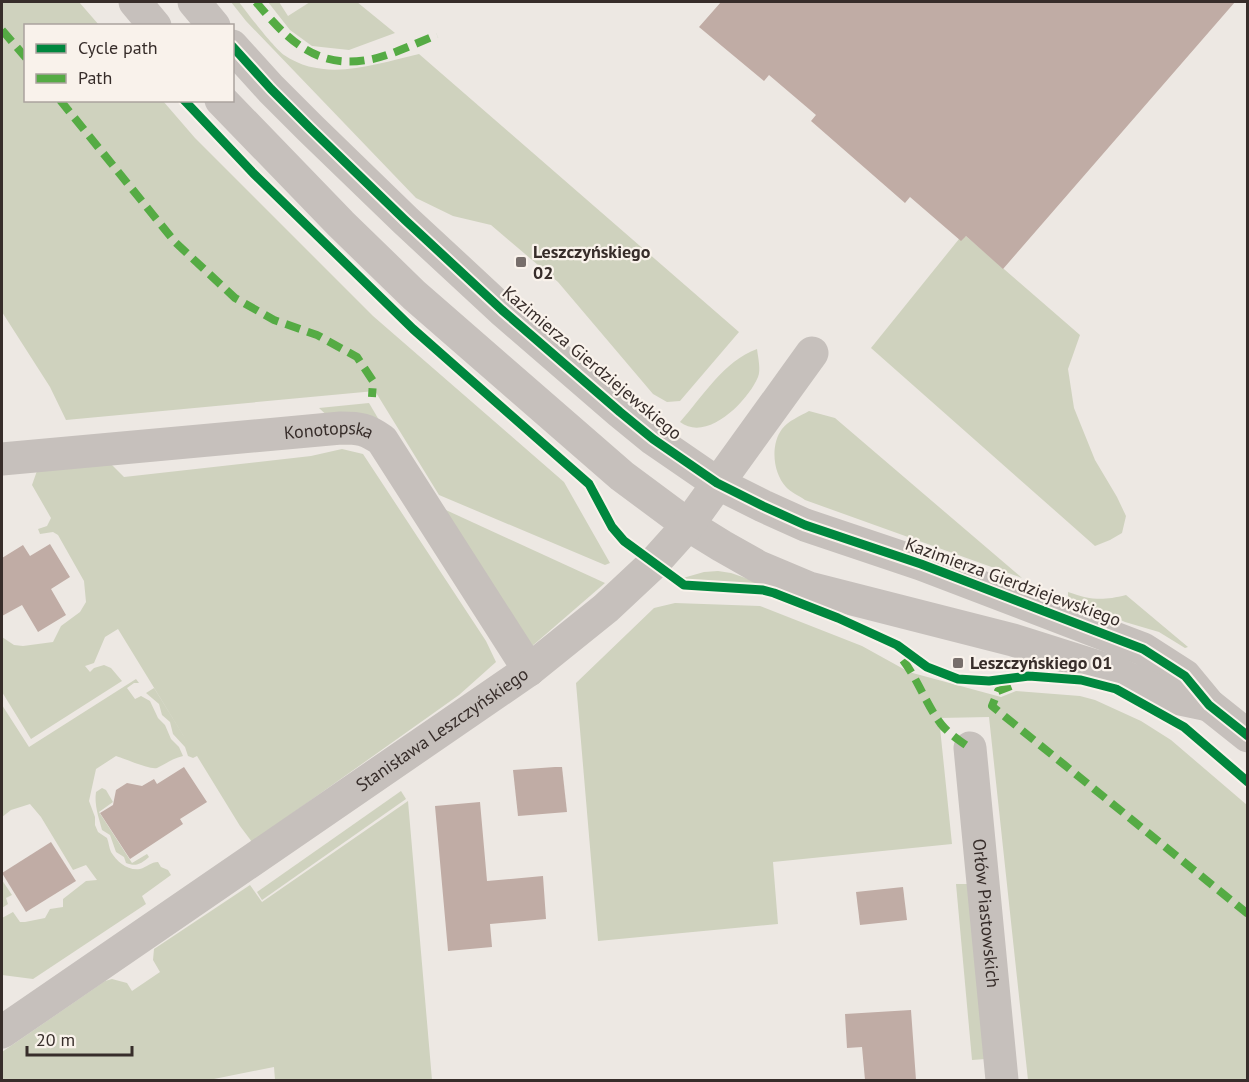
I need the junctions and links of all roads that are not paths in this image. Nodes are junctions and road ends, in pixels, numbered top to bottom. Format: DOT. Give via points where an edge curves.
graph roads {
  1 [pos="135,2"];
  2 [pos="194,2"];
  3 [pos="153,24"];
  4 [pos="212,24"];
  5 [pos="234,48"];
  6 [pos="223,102"];
  7 [pos="812,353"];
  8 [pos="2,459"];
  9 [pos="717,483"];
  10 [pos="688,525"];
  11 [pos="529,670"];
  12 [pos="1209,705"];
  13 [pos="1248,736"];
  14 [pos="970,748"];
  15 [pos="3,1027"];
  16 [pos="1002,1080"];
  1 -- 3 [label="street"];
  2 -- 4 [label="street"];
  5 -- 9 [label="street, Kazimierza Gierdziejewskiego" via="310,128 502,310 645,432"];
  6 -- 10 [label="street, Kazimierza Gierdziejewskiego" via="414,295 622,476"];
  7 -- 9 [label="street, Stanisława Leszczyńskiego"];
  8 -- 11 [label="street, Konotopska" via="341,428 369,431 381,440"];
  9 -- 10 [label="street, Stanisława Leszczyńskiego"];
  9 -- 12 [label="street, Kazimierza Gierdziejewskiego" via="806,525 1133,644 1185,676"];
  10 -- 11 [label="street, Stanisława Leszczyńskiego" via="606,608"];
  10 -- 12 [label="street, Kazimierza Gierdziejewskiego" via="759,567 809,588 1013,639 1111,671 1170,697"];
  11 -- 15 [label="street, Stanisława Leszczyńskiego"];
  12 -- 13 [label="street, Kazimierza Gierdziejewskiego"];
  14 -- 16 [label="street, Orłów Piastowskich"];
}
